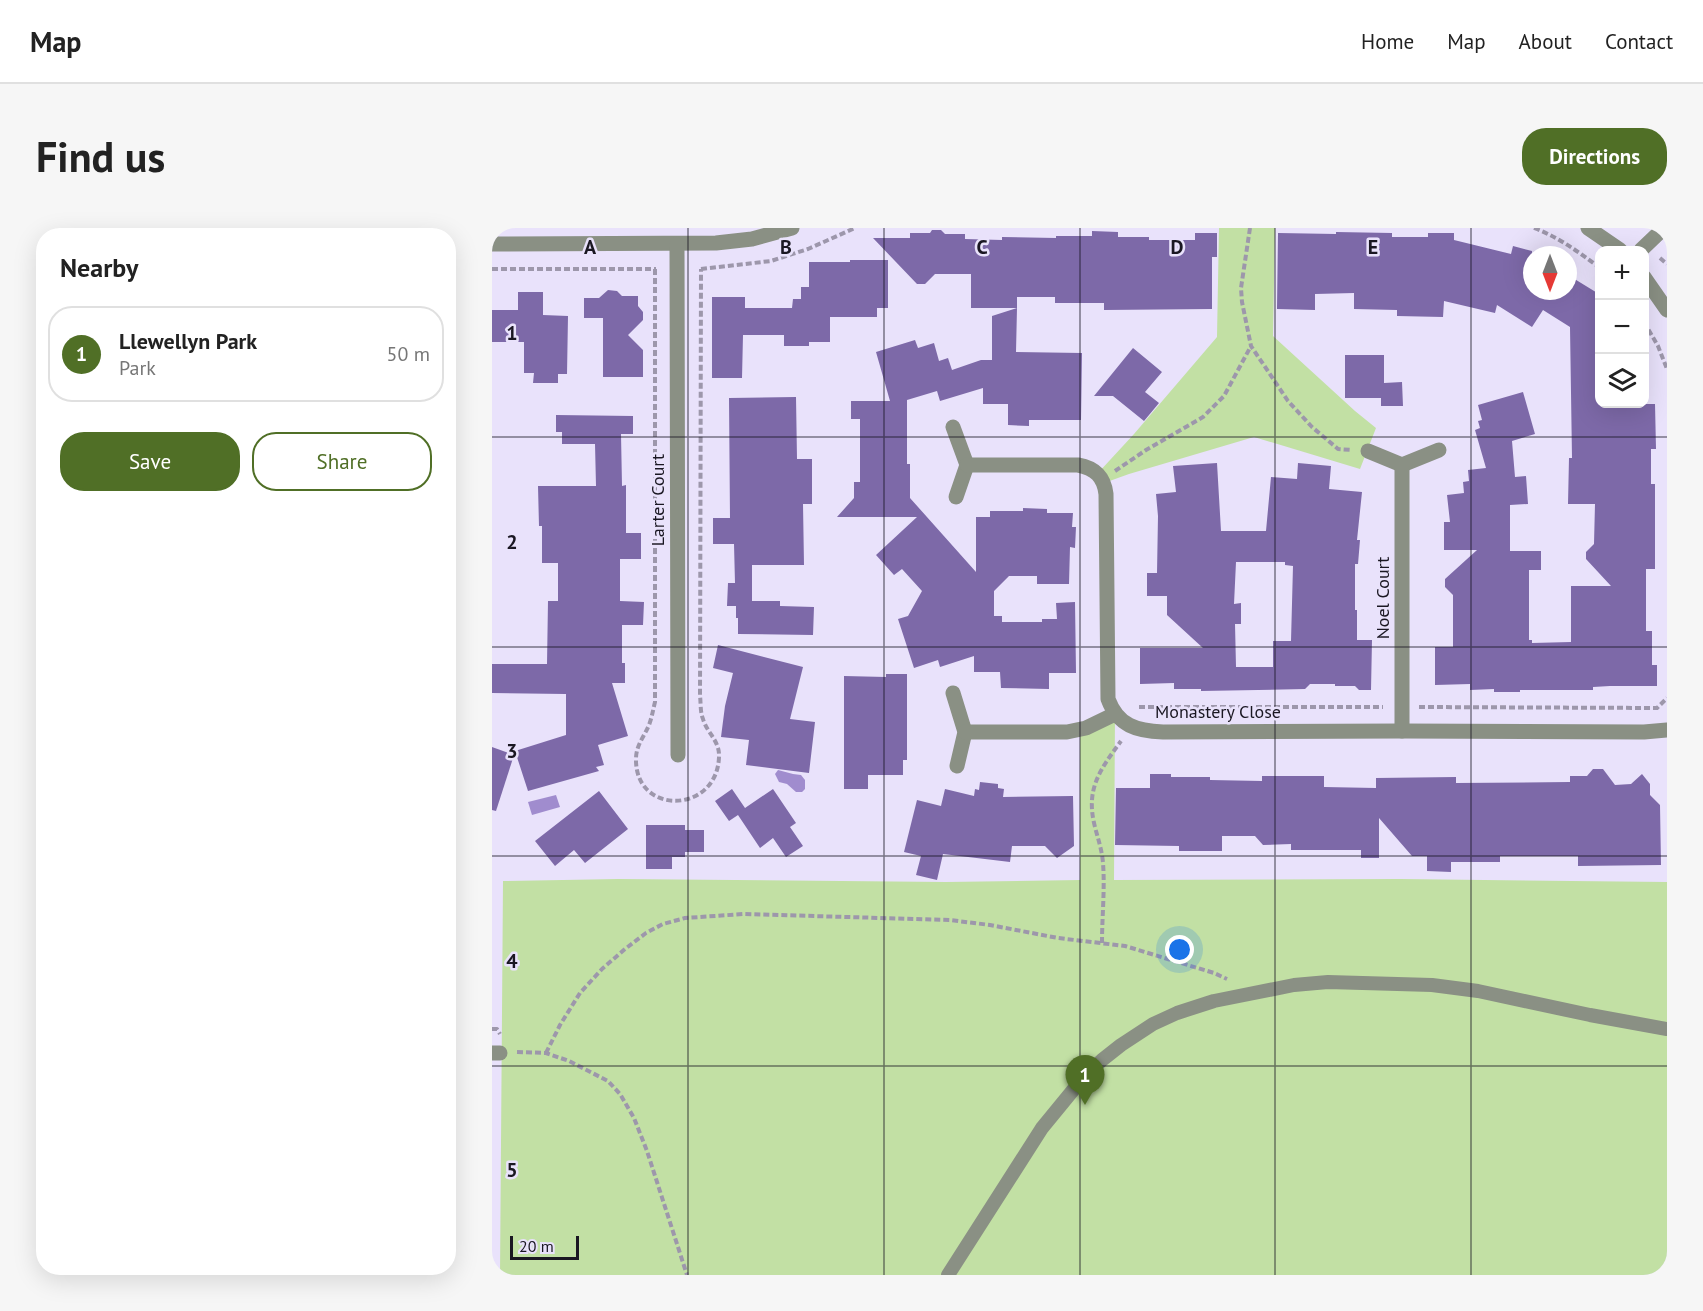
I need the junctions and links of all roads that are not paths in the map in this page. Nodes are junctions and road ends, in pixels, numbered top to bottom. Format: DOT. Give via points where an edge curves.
graph roads {
  1 [pos="792,228"];
  2 [pos="1588,228"];
  3 [pos="1664,228"];
  4 [pos="492,244"];
  5 [pos="677,244"];
  6 [pos="1614,246"];
  7 [pos="1645,246"];
  8 [pos="1649,284"];
  9 [pos="1667,310"];
  10 [pos="953,427"];
  11 [pos="1438,450"];
  12 [pos="1368,451"];
  13 [pos="967,465"];
  14 [pos="1402,465"];
  15 [pos="956,497"];
  16 [pos="953,693"];
  17 [pos="1115,714"];
  18 [pos="1667,730"];
  19 [pos="1402,731"];
  20 [pos="965,732"];
  21 [pos="678,755"];
  22 [pos="957,766"];
  23 [pos="1667,1029"];
  24 [pos="948,1275"];
  1 -- 5 [label="street" via="735,242"];
  2 -- 6 [label="street"];
  3 -- 7 [label="street"];
  4 -- 5 [label="street"];
  5 -- 21 [label="street, Larter Court"];
  8 -- 9 [label="street"];
  10 -- 13 [label="street"];
  11 -- 14 [label="street"];
  12 -- 14 [label="street"];
  13 -- 15 [label="street"];
  13 -- 17 [label="street" via="1078,465 1091,468 1102,479 1106,494 1107,692"];
  14 -- 19 [label="street, Noel Court"];
  16 -- 20 [label="street"];
  17 -- 19 [label="street, Monastery Close" via="1136,729 1153,732"];
  17 -- 20 [label="street" via="1067,732"];
  18 -- 19 [label="street, Monastery Close"];
  20 -- 22 [label="street"];
  23 -- 24 [label="lane" via="1432,985 1294,985 1214,1001 1177,1013 1121,1045 1083,1078 1042,1128"];
}
